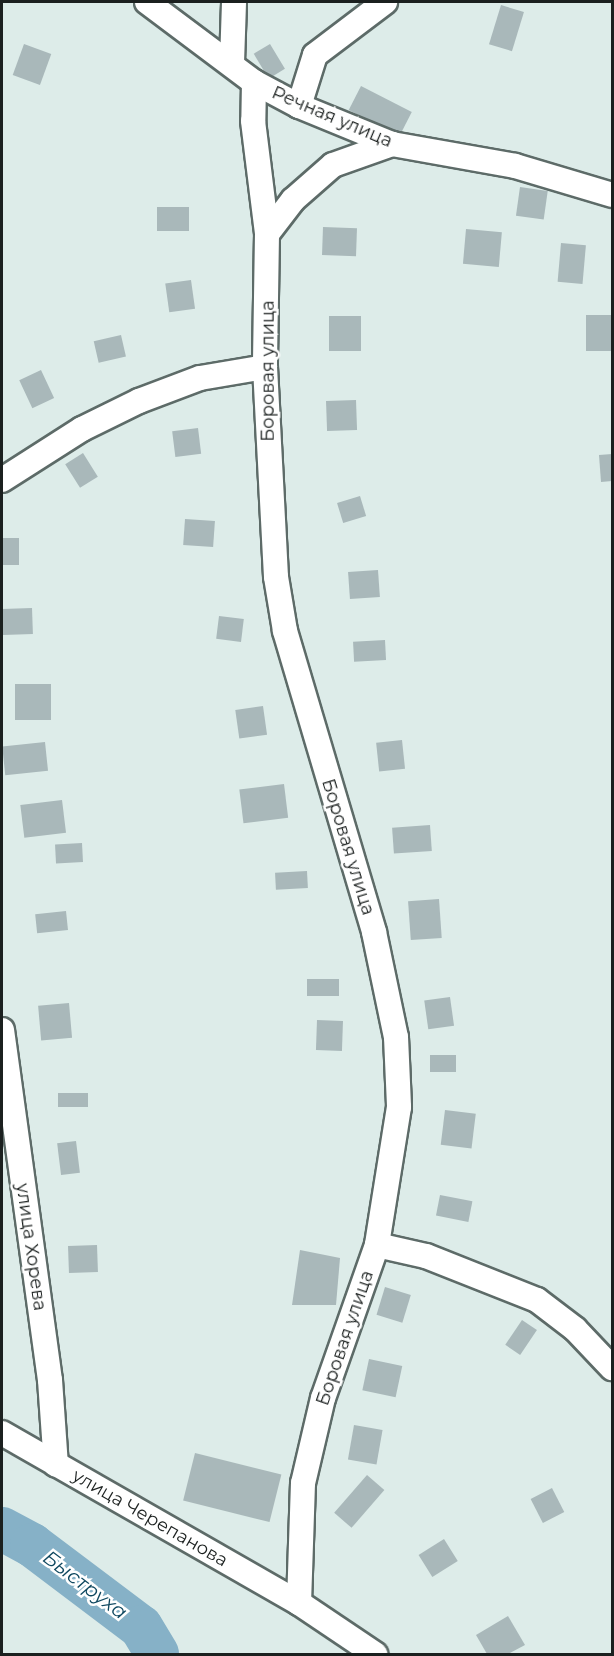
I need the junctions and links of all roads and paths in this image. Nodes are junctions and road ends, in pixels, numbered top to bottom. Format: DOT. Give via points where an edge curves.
graph roads {
  1 [pos="147,2"];
  2 [pos="234,2"];
  3 [pos="385,2"];
  4 [pos="232,63"];
  5 [pos="254,82"];
  6 [pos="299,106"];
  7 [pos="392,144"];
  8 [pos="612,195"];
  9 [pos="267,234"];
  10 [pos="265,368"];
  11 [pos="2,480"];
  12 [pos="2,1030"];
  13 [pos="377,1245"];
  14 [pos="612,1368"];
  15 [pos="2,1433"];
  16 [pos="56,1465"];
  17 [pos="299,1603"];
  18 [pos="375,1654"];
  1 -- 4 [label="street, Речная улица"];
  2 -- 4 [label="street"];
  3 -- 6 [label="street" via="315,55"];
  4 -- 5 [label="street, Речная улица"];
  5 -- 6 [label="street, Речная улица"];
  5 -- 9 [label="street, Боровая улица" via="253,121"];
  6 -- 7 [label="street, Речная улица"];
  7 -- 8 [label="street, Речная улица" via="515,166"];
  7 -- 9 [label="street" via="333,165 293,200"];
  9 -- 10 [label="street, Боровая улица"];
  10 -- 11 [label="street" via="200,378 139,401 82,429"];
  10 -- 13 [label="street, Боровая улица" via="276,577 285,630 374,932 396,1037 399,1107"];
  12 -- 16 [label="street, улица Хорева" via="50,1380"];
  13 -- 14 [label="street" via="426,1256 537,1300 575,1329"];
  13 -- 17 [label="street, Боровая улица" via="323,1398 303,1483"];
  15 -- 16 [label="street, улица Черепанова"];
  16 -- 17 [label="street, улица Черепанова"];
  17 -- 18 [label="street, улица Черепанова"];
}
